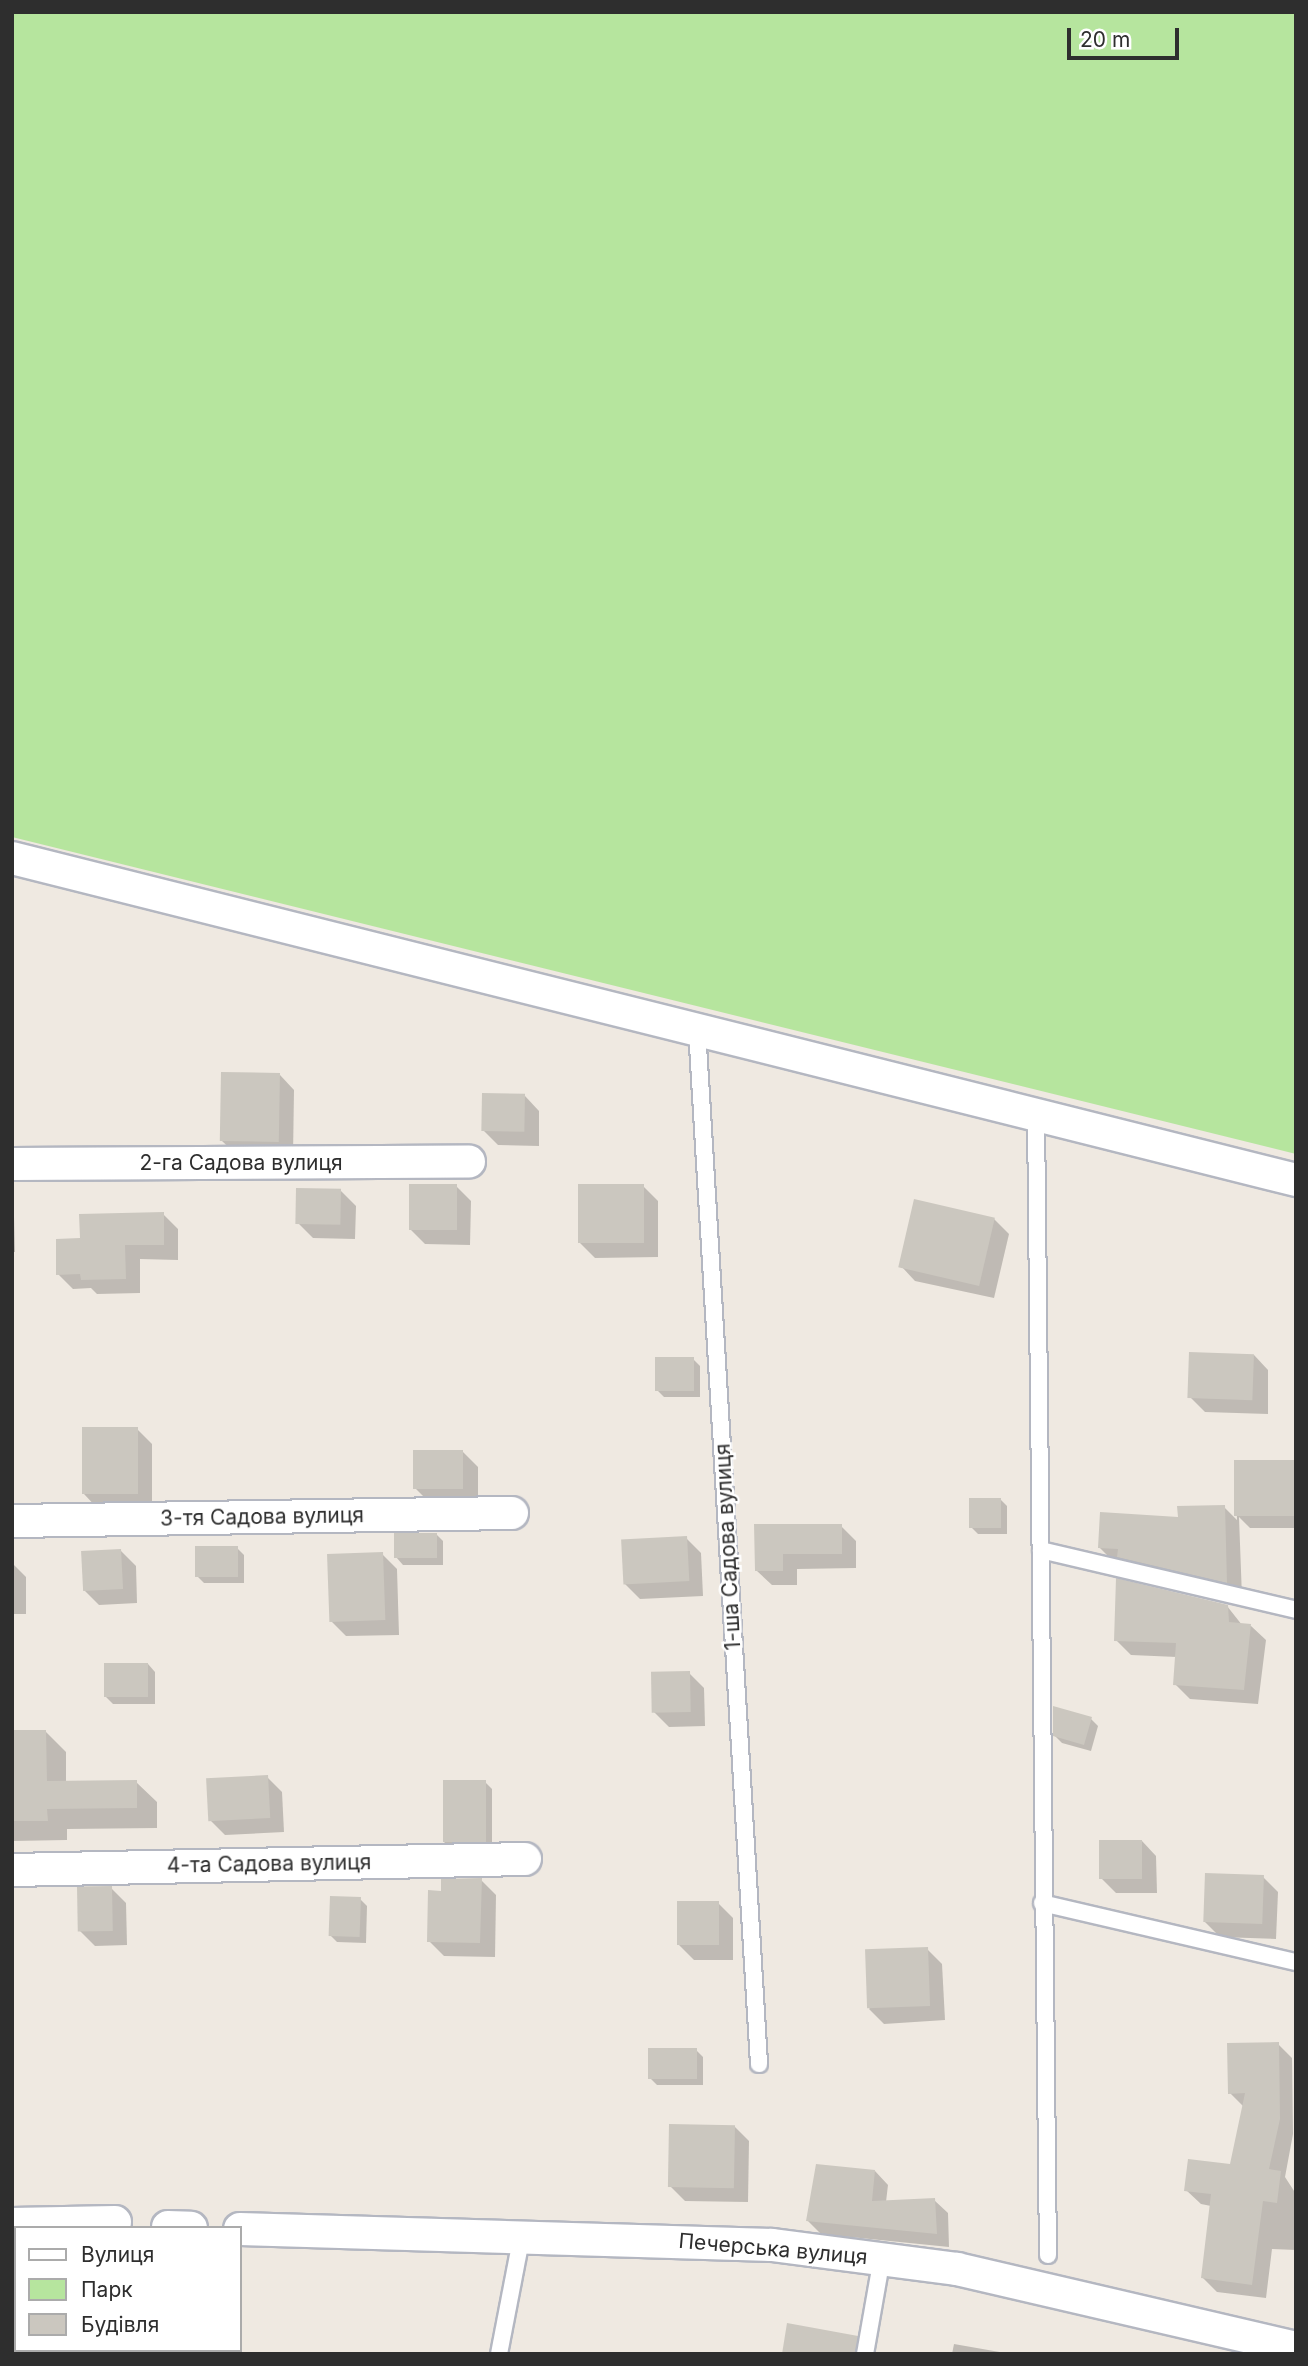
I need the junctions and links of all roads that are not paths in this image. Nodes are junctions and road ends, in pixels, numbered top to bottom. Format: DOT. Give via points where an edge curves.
graph roads {
  1 [pos="12,858"];
  2 [pos="697,1029"];
  3 [pos="1037,1114"];
  4 [pos="469,1162"];
  5 [pos="12,1164"];
  6 [pos="1296,1180"];
  7 [pos="512,1513"];
  8 [pos="12,1521"];
  9 [pos="1041,1550"];
  10 [pos="1296,1610"];
  11 [pos="525,1859"];
  12 [pos="12,1870"];
  13 [pos="1042,1903"];
  14 [pos="1296,1962"];
  15 [pos="759,2064"];
  16 [pos="115,2222"];
  17 [pos="12,2224"];
  18 [pos="242,2229"];
  19 [pos="522,2235"];
  20 [pos="1048,2255"];
  21 [pos="882,2258"];
  22 [pos="1248,2345"];
  23 [pos="1296,2348"];
  24 [pos="499,2354"];
  25 [pos="865,2354"];
  1 -- 2 [label="street"];
  2 -- 3 [label="street"];
  2 -- 15 [label="lane, 1-ша Садова вулиця"];
  3 -- 6 [label="street"];
  3 -- 9 [label="lane"];
  4 -- 5 [label="street, 2-га Садова вулиця"];
  7 -- 8 [label="street, 3-тя Садова вулиця"];
  9 -- 10 [label="lane"];
  9 -- 13 [label="lane"];
  11 -- 12 [label="street, 4-та Садова вулиця"];
  13 -- 14 [label="lane"];
  13 -- 20 [label="lane"];
  16 -- 17 [label="street"];
  18 -- 19 [label="street, Печерська вулиця"];
  19 -- 21 [label="street, Печерська вулиця" via="772,2245"];
  19 -- 24 [label="lane"];
  21 -- 22 [label="street, Печерська вулиця" via="1047,2288"];
  21 -- 25 [label="lane"];
  22 -- 23 [label="street, Печерська вулиця"];
}
